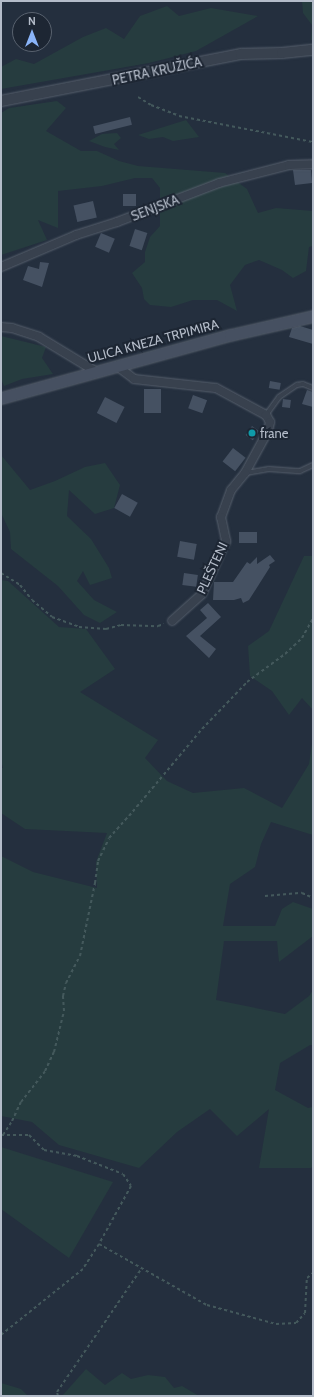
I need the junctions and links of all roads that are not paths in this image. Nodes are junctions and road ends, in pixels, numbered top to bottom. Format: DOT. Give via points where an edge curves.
graph roads {
  1 [pos="313,50"];
  2 [pos="1,101"];
  3 [pos="313,164"];
  4 [pos="1,267"];
  5 [pos="313,316"];
  6 [pos="1,327"];
  7 [pos="118,366"];
  8 [pos="95,371"];
  9 [pos="313,388"];
  10 [pos="1,398"];
  11 [pos="266,415"];
  12 [pos="313,465"];
  13 [pos="245,473"];
  14 [pos="172,621"];
  1 -- 2 [label="street, PETRA KRUŽIĆA" via="241,54"];
  3 -- 4 [label="street, SENJSKA" via="289,165 219,183 76,235"];
  5 -- 7 [label="main road, ULICA KNEZA TRPIMIRA" via="230,335"];
  6 -- 8 [label="street" via="39,337"];
  7 -- 8 [label="main road, ULICA KNEZA TRPIMIRA"];
  7 -- 11 [label="street" via="134,379 216,388"];
  8 -- 10 [label="main road, ULICA KNEZA TRPIMIRA"];
  9 -- 11 [label="lane" via="303,384 297,385 279,397"];
  11 -- 13 [label="street, PLEŠTENI" via="270,422 268,431"];
  12 -- 13 [label="lane" via="300,471 269,468"];
  13 -- 14 [label="street, PLEŠTENI" via="231,490 221,517 226,541 202,594"];
}
